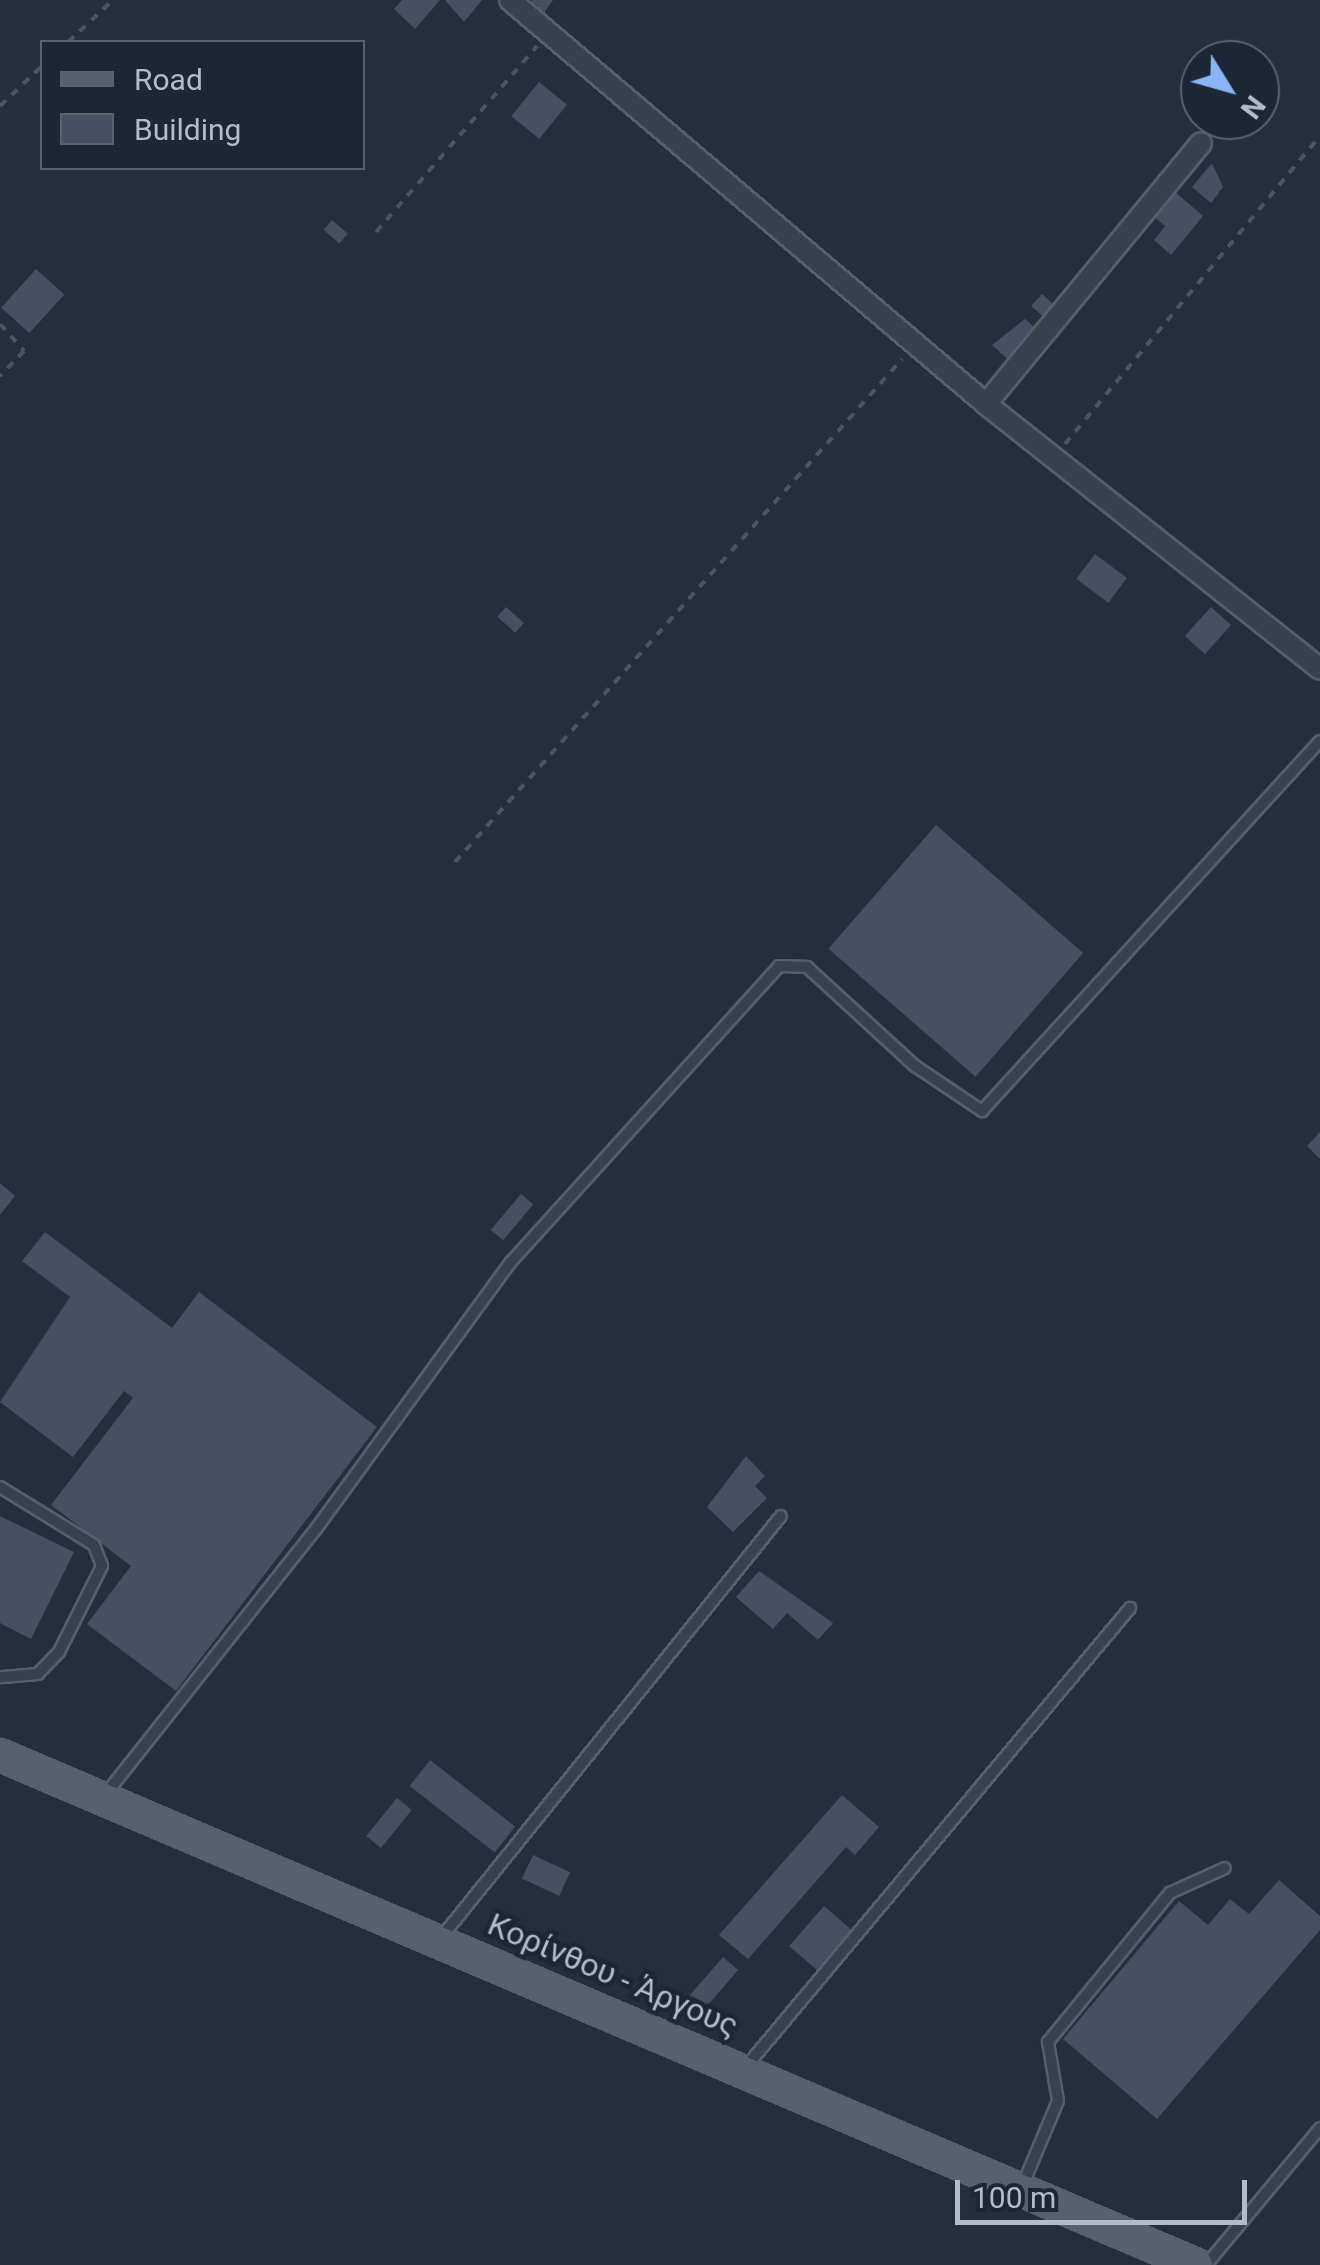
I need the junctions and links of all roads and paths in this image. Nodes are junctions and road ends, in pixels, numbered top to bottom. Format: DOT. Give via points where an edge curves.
graph roads {
  1 [pos="113,0"];
  2 [pos="510,0"];
  3 [pos="546,35"];
  4 [pos="70,40"];
  5 [pos="40,68"];
  6 [pos="0,106"];
  7 [pos="1320,136"];
  8 [pos="1201,143"];
  9 [pos="376,232"];
  10 [pos="0,324"];
  11 [pos="918,341"];
  12 [pos="0,376"];
  13 [pos="986,404"];
  14 [pos="1054,458"];
  15 [pos="1320,669"];
  16 [pos="1320,741"];
  17 [pos="455,862"];
  18 [pos="0,1487"];
  19 [pos="781,1516"];
  20 [pos="1130,1608"];
  21 [pos="0,1677"];
  22 [pos="0,1755"];
  23 [pos="103,1797"];
  24 [pos="1225,1868"];
  25 [pos="439,1940"];
  26 [pos="745,2068"];
  27 [pos="1320,2128"];
  28 [pos="1021,2189"];
  29 [pos="1197,2265"];
  30 [pos="1206,2265"];
  1 -- 4 [label="path"];
  2 -- 3 [label="street"];
  3 -- 9 [label="path"];
  3 -- 11 [label="street"];
  5 -- 6 [label="path"];
  7 -- 14 [label="path"];
  8 -- 13 [label="street"];
  10 -- 12 [label="path" via="24,350"];
  11 -- 13 [label="street"];
  11 -- 17 [label="path"];
  13 -- 14 [label="street"];
  14 -- 15 [label="street"];
  16 -- 23 [label="lane" via="982,1112 915,1066 807,966 779,966 510,1263 316,1530"];
  18 -- 21 [label="lane" via="94,1545 102,1566 59,1652 38,1674"];
  19 -- 25 [label="lane"];
  20 -- 26 [label="lane"];
  22 -- 23 [label="main road, Κορίνθου - Άργους"];
  23 -- 25 [label="main road, Κορίνθου - Άργους"];
  24 -- 28 [label="lane" via="1170,1893 1048,2042 1058,2101"];
  25 -- 26 [label="main road, Κορίνθου - Άργους"];
  26 -- 28 [label="main road, Κορίνθου - Άργους"];
  27 -- 30 [label="lane"];
  28 -- 29 [label="main road, Κορίνθου - Άργους"];
}
